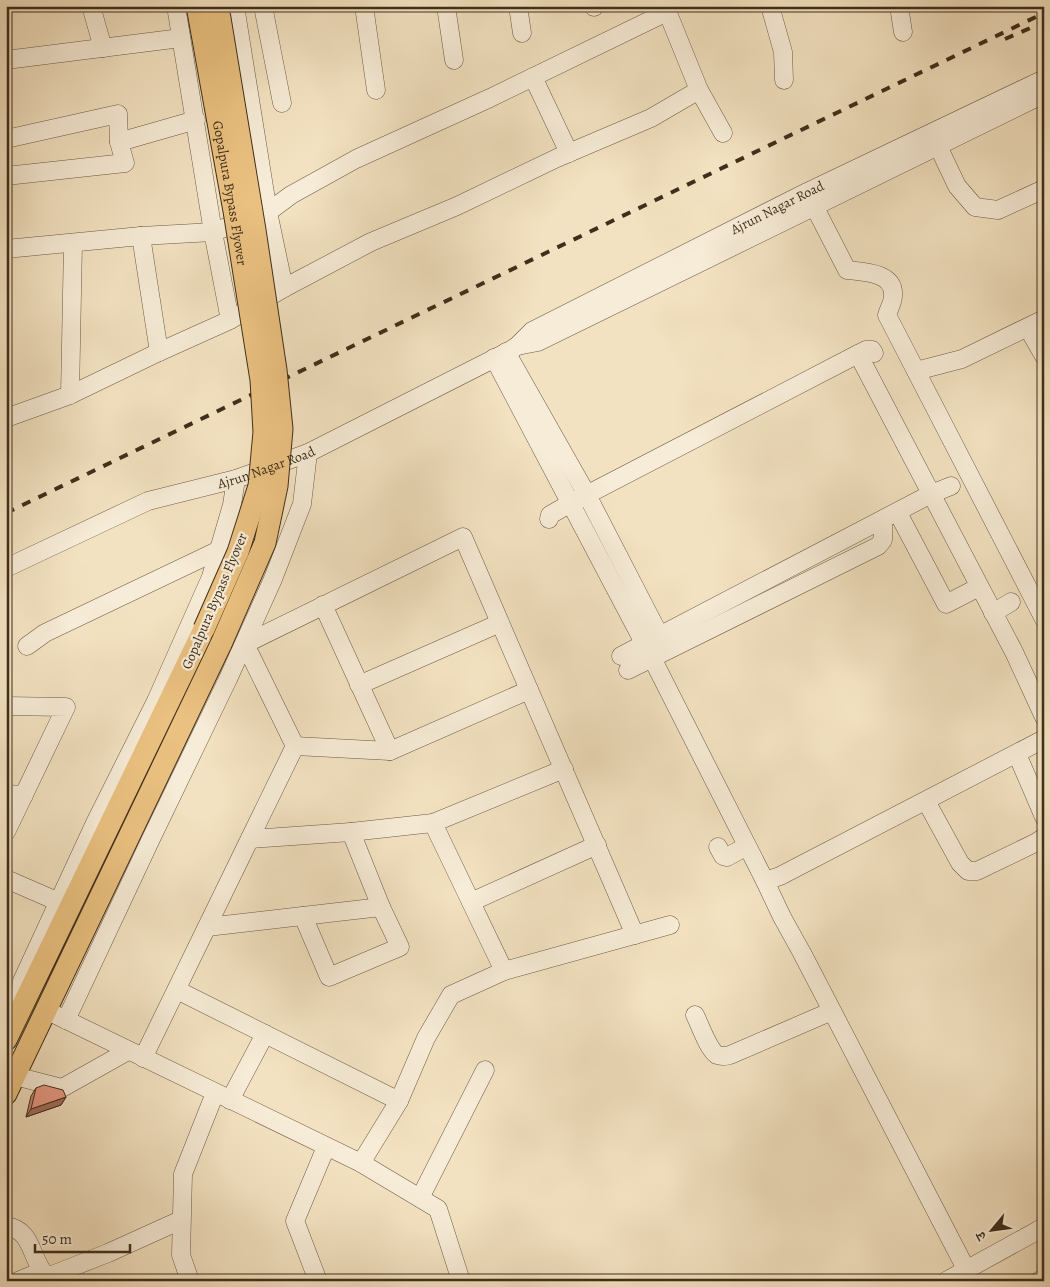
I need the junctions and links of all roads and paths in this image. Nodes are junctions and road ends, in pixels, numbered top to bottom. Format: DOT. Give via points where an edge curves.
graph roads {
  1 [pos="91,6"];
  2 [pos="176,6"];
  3 [pos="197,6"];
  4 [pos="218,6"];
  5 [pos="234,6"];
  6 [pos="263,6"];
  7 [pos="364,6"];
  8 [pos="446,6"];
  9 [pos="518,6"];
  10 [pos="770,6"];
  11 [pos="899,6"];
  12 [pos="666,9"];
  13 [pos="903,32"];
  14 [pos="522,33"];
  15 [pos="181,38"];
  16 [pos="103,48"];
  17 [pos="6,60"];
  18 [pos="454,60"];
  19 [pos="533,77"];
  20 [pos="1044,79"];
  21 [pos="784,80"];
  22 [pos="376,90"];
  23 [pos="699,90"];
  24 [pos="1044,94"];
  25 [pos="282,103"];
  26 [pos="196,120"];
  27 [pos="723,133"];
  28 [pos="6,139"];
  29 [pos="119,142"];
  30 [pos="938,146"];
  31 [pos="569,153"];
  32 [pos="6,176"];
  33 [pos="1044,189"];
  34 [pos="811,199"];
  35 [pos="268,212"];
  36 [pos="213,232"];
  37 [pos="141,236"];
  38 [pos="73,243"];
  39 [pos="6,249"];
  40 [pos="284,288"];
  41 [pos="1044,319"];
  42 [pos="230,320"];
  43 [pos="1028,328"];
  44 [pos="159,352"];
  45 [pos="506,352"];
  46 [pos="1044,356"];
  47 [pos="916,371"];
  48 [pos="70,395"];
  49 [pos="6,418"];
  50 [pos="308,453"];
  51 [pos="236,479"];
  52 [pos="951,486"];
  53 [pos="931,494"];
  54 [pos="587,495"];
  55 [pos="571,503"];
  56 [pos="890,517"];
  57 [pos="549,519"];
  58 [pos="219,550"];
  59 [pos="6,568"];
  60 [pos="979,587"];
  61 [pos="742,593"];
  62 [pos="1011,602"];
  63 [pos="323,605"];
  64 [pos="750,610"];
  65 [pos="993,613"];
  66 [pos="1044,619"];
  67 [pos="500,623"];
  68 [pos="244,644"];
  69 [pos="27,646"];
  70 [pos="656,647"];
  71 [pos="624,663"];
  72 [pos="359,684"];
  73 [pos="529,690"];
  74 [pos="6,706"];
  75 [pos="1044,717"];
  76 [pos="1043,741"];
  77 [pos="295,746"];
  78 [pos="390,751"];
  79 [pos="1017,754"];
  80 [pos="564,769"];
  81 [pos="6,794"];
  82 [pos="24,794"];
  83 [pos="926,801"];
  84 [pos="1044,817"];
  85 [pos="433,823"];
  86 [pos="6,832"];
  87 [pos="351,832"];
  88 [pos="1044,837"];
  89 [pos="250,839"];
  90 [pos="596,845"];
  91 [pos="747,846"];
  92 [pos="718,847"];
  93 [pos="6,879"];
  94 [pos="765,881"];
  95 [pos="58,902"];
  96 [pos="471,902"];
  97 [pos="380,907"];
  98 [pos="303,916"];
  99 [pos="670,925"];
  100 [pos="207,927"];
  101 [pos="635,934"];
  102 [pos="504,970"];
  103 [pos="177,990"];
  104 [pos="47,1010"];
  105 [pos="832,1011"];
  106 [pos="694,1015"];
  107 [pos="17,1016"];
  108 [pos="66,1020"];
  109 [pos="266,1034"];
  110 [pos="6,1040"];
  111 [pos="136,1054"];
  112 [pos="486,1070"];
  113 [pos="11,1085"];
  114 [pos="223,1096"];
  115 [pos="399,1101"];
  116 [pos="326,1147"];
  117 [pos="361,1163"];
  118 [pos="420,1198"];
  119 [pos="181,1220"];
  120 [pos="6,1226"];
  121 [pos="1044,1227"];
  122 [pos="966,1269"];
  123 [pos="42,1271"];
  124 [pos="1044,1278"];
  125 [pos="18,1281"];
  126 [pos="190,1281"];
  127 [pos="318,1281"];
  128 [pos="461,1281"];
  129 [pos="946,1281"];
  130 [pos="1039,1281"];
  1 -- 16 [label="street"];
  2 -- 15 [label="street"];
  3 -- 107 [label="main road, Gopalpura Bypass Flyover, bridge" via="261,380 264,432 258,486 238,552 204,629"];
  4 -- 104 [label="main road, Gopalpura Bypass Flyover, bridge" via="276,370 282,429 277,486 265,543 221,644"];
  5 -- 35 [label="street"];
  6 -- 25 [label="street"];
  7 -- 22 [label="street"];
  8 -- 18 [label="street"];
  9 -- 14 [label="street"];
  10 -- 21 [label="street" via="783,52"];
  11 -- 13 [label="street"];
  12 -- 19 [label="street"];
  12 -- 23 [label="street"];
  15 -- 16 [label="street"];
  15 -- 26 [label="street"];
  16 -- 17 [label="street"];
  19 -- 31 [label="street"];
  19 -- 35 [label="street" via="356,159 290,195"];
  20 -- 34 [label="street, Ajrun Nagar Road"];
  23 -- 27 [label="street"];
  23 -- 31 [label="street" via="651,118"];
  24 -- 30 [label="street, Ajrun Nagar Road"];
  26 -- 29 [label="street"];
  26 -- 36 [label="street"];
  28 -- 29 [label="street" via="118,114"];
  29 -- 32 [label="street" via="125,162"];
  30 -- 33 [label="street" via="957,186 975,207 998,210"];
  30 -- 34 [label="street, Ajrun Nagar Road"];
  31 -- 40 [label="street" via="371,242"];
  34 -- 45 [label="street, Ajrun Nagar Road" via="538,342"];
  34 -- 47 [label="street" via="847,270 880,275 890,283 893,296 887,315"];
  35 -- 36 [label="street"];
  35 -- 40 [label="street"];
  36 -- 37 [label="street"];
  36 -- 42 [label="street"];
  37 -- 38 [label="street"];
  37 -- 44 [label="street"];
  38 -- 39 [label="street"];
  38 -- 48 [label="street"];
  40 -- 42 [label="street"];
  41 -- 43 [label="street"];
  42 -- 44 [label="street"];
  43 -- 46 [label="street"];
  43 -- 47 [label="street" via="962,359"];
  44 -- 48 [label="street"];
  45 -- 50 [label="street, Ajrun Nagar Road"];
  45 -- 54 [label="street"];
  45 -- 55 [label="street"];
  47 -- 66 [label="street"];
  48 -- 49 [label="street"];
  50 -- 51 [label="street, Ajrun Nagar Road"];
  50 -- 68 [label="street" via="302,504"];
  51 -- 58 [label="street"];
  51 -- 59 [label="street, Ajrun Nagar Road" via="148,501"];
  52 -- 53 [label="street"];
  53 -- 54 [label="street" via="866,353"];
  53 -- 56 [label="street"];
  53 -- 60 [label="street"];
  54 -- 55 [label="street"];
  54 -- 70 [label="street"];
  55 -- 57 [label="street" via="550,515"];
  55 -- 70 [label="street"];
  56 -- 60 [label="street" via="946,604"];
  56 -- 61 [label="street"];
  56 -- 64 [label="street" via="878,546"];
  58 -- 69 [label="street" via="45,633"];
  58 -- 95 [label="street" via="211,577 156,702"];
  60 -- 65 [label="street"];
  61 -- 64 [label="street"];
  61 -- 70 [label="street"];
  62 -- 65 [label="street"];
  63 -- 67 [label="street" via="463,536"];
  63 -- 68 [label="street"];
  63 -- 72 [label="street"];
  64 -- 70 [label="street"];
  65 -- 75 [label="street"];
  67 -- 72 [label="street"];
  67 -- 73 [label="street"];
  68 -- 77 [label="street"];
  68 -- 108 [label="street"];
  70 -- 71 [label="street"];
  70 -- 91 [label="street"];
  72 -- 78 [label="street"];
  73 -- 78 [label="street"];
  73 -- 80 [label="street"];
  74 -- 82 [label="street" via="66,707"];
  76 -- 79 [label="street"];
  77 -- 78 [label="street"];
  77 -- 89 [label="street"];
  79 -- 83 [label="street"];
  79 -- 84 [label="street"];
  80 -- 85 [label="street"];
  80 -- 90 [label="street"];
  81 -- 82 [label="street"];
  82 -- 86 [label="street"];
  83 -- 88 [label="street" via="968,872 977,871"];
  83 -- 94 [label="street"];
  85 -- 87 [label="street"];
  85 -- 96 [label="street"];
  87 -- 89 [label="street"];
  87 -- 97 [label="street"];
  89 -- 100 [label="street"];
  90 -- 96 [label="street"];
  90 -- 101 [label="street"];
  91 -- 92 [label="street" via="727,857"];
  91 -- 94 [label="street"];
  93 -- 95 [label="street"];
  94 -- 105 [label="street"];
  95 -- 107 [label="street" via="22,981"];
  96 -- 102 [label="street"];
  97 -- 98 [label="street"];
  97 -- 98 [label="street" via="400,947 329,977"];
  98 -- 100 [label="street"];
  99 -- 101 [label="street"];
  100 -- 103 [label="street"];
  101 -- 102 [label="street"];
  102 -- 115 [label="street" via="451,995 426,1038"];
  103 -- 109 [label="street"];
  103 -- 111 [label="street"];
  104 -- 108 [label="street"];
  104 -- 113 [label="main road, Gopalpura Bypass Flyover"];
  105 -- 106 [label="street" via="722,1056 711,1049"];
  105 -- 122 [label="street"];
  107 -- 110 [label="main road, Gopalpura Bypass Flyover"];
  108 -- 111 [label="street"];
  109 -- 114 [label="street"];
  109 -- 115 [label="street"];
  111 -- 113 [label="street" via="62,1088"];
  111 -- 114 [label="street"];
  112 -- 118 [label="street"];
  114 -- 116 [label="street"];
  114 -- 119 [label="street" via="183,1174"];
  115 -- 117 [label="street"];
  116 -- 117 [label="street"];
  116 -- 127 [label="street" via="295,1221"];
  117 -- 118 [label="street"];
  118 -- 128 [label="street" via="438,1209"];
  119 -- 123 [label="street" via="56,1275 47,1277"];
  119 -- 126 [label="street" via="181,1255"];
  120 -- 123 [label="street" via="16,1228 26,1236"];
  121 -- 122 [label="street"];
  122 -- 129 [label="street"];
  123 -- 125 [label="street"];
  124 -- 130 [label="street"];
}
